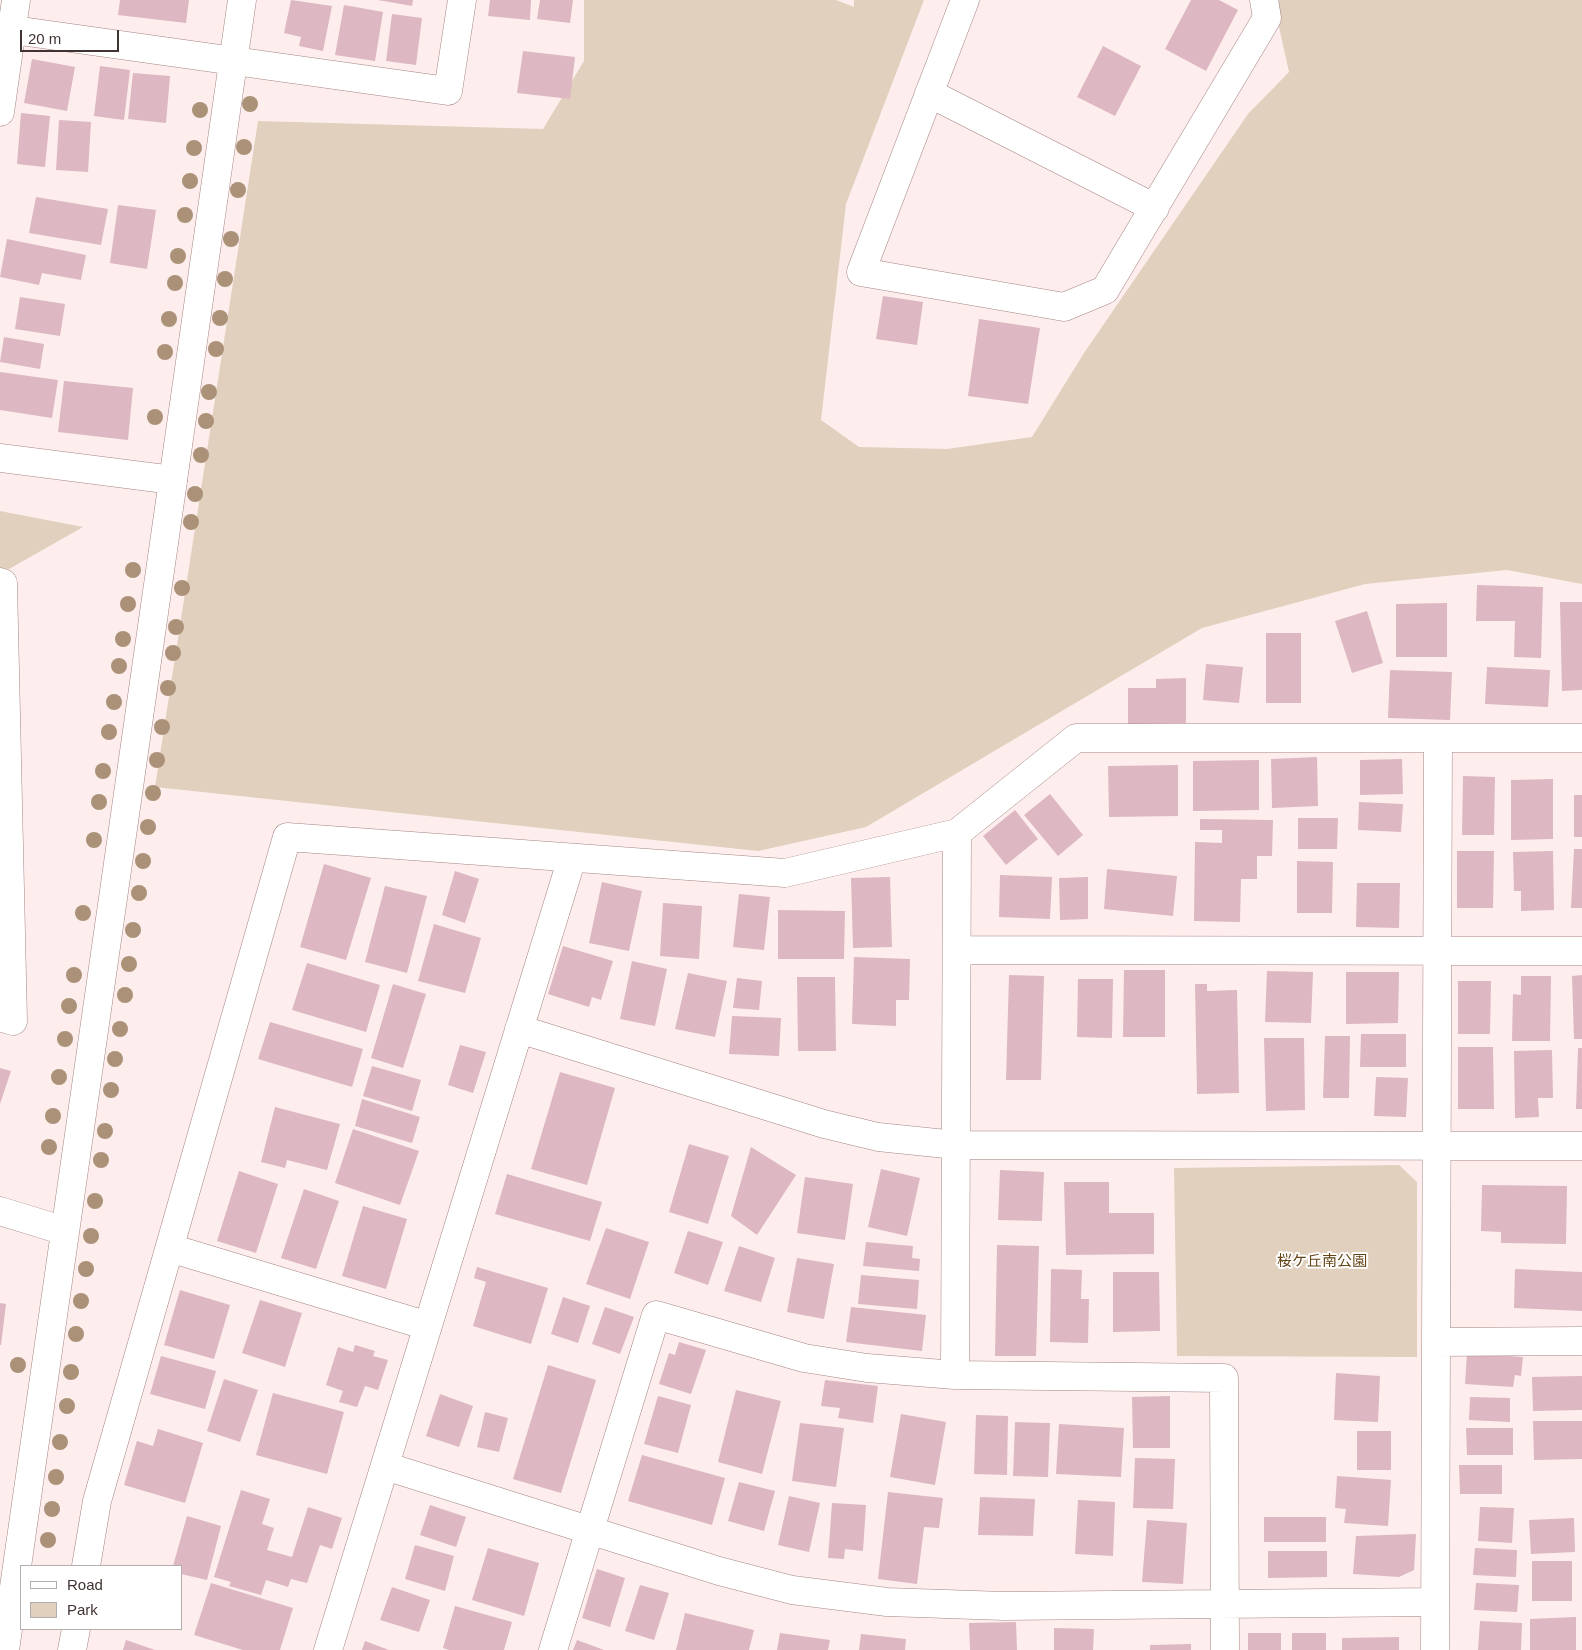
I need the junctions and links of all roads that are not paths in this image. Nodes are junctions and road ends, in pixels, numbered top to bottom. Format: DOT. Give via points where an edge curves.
graph roads {
  1 [pos="16,0"];
  2 [pos="242,0"];
  3 [pos="462,0"];
  4 [pos="965,0"];
  5 [pos="1264,0"];
  6 [pos="6,28"];
  7 [pos="233,60"];
  8 [pos="929,93"];
  9 [pos="0,112"];
  10 [pos="1155,208"];
  11 [pos="0,458"];
  12 [pos="173,480"];
  13 [pos="0,582"];
  14 [pos="1438,738"];
  15 [pos="1582,738"];
  16 [pos="4,816"];
  17 [pos="957,834"];
  18 [pos="572,858"];
  19 [pos="957,950"];
  20 [pos="1437,950"];
  21 [pos="1582,951"];
  22 [pos="0,1016"];
  23 [pos="519,1028"];
  24 [pos="956,1145"];
  25 [pos="1437,1145"];
  26 [pos="1582,1146"];
  27 [pos="0,1211"];
  28 [pos="65,1231"];
  29 [pos="170,1248"];
  30 [pos="428,1326"];
  31 [pos="1436,1342"];
  32 [pos="1582,1342"];
  33 [pos="955,1375"];
  34 [pos="385,1466"];
  35 [pos="589,1530"];
  36 [pos="86,1565"];
  37 [pos="1435,1602"];
  38 [pos="1225,1604"];
  39 [pos="76,1630"];
  40 [pos="5,1650"];
  41 [pos="72,1650"];
  42 [pos="328,1650"];
  43 [pos="553,1650"];
  44 [pos="1225,1650"];
  45 [pos="1435,1650"];
  1 -- 6 [label="street"];
  2 -- 7 [label="street"];
  3 -- 7 [label="street" via="448,91"];
  4 -- 8 [label="street"];
  5 -- 10 [label="street" via="1267,18"];
  6 -- 7 [label="street"];
  6 -- 9 [label="street"];
  7 -- 12 [label="street"];
  8 -- 10 [label="street"];
  8 -- 10 [label="street" via="860,272 1064,307 1105,290"];
  11 -- 12 [label="street"];
  12 -- 28 [label="street"];
  13 -- 16 [label="street" via="3,583"];
  14 -- 15 [label="street"];
  14 -- 17 [label="street" via="1076,738"];
  14 -- 20 [label="street"];
  16 -- 22 [label="street" via="13,1020"];
  17 -- 18 [label="street" via="784,873"];
  17 -- 19 [label="street"];
  18 -- 23 [label="street"];
  18 -- 29 [label="street" via="287,837"];
  19 -- 20 [label="street"];
  19 -- 24 [label="street"];
  20 -- 21 [label="street"];
  20 -- 25 [label="street"];
  23 -- 24 [label="street" via="824,1124 878,1137"];
  23 -- 30 [label="street"];
  24 -- 25 [label="street"];
  24 -- 33 [label="street"];
  25 -- 26 [label="street"];
  25 -- 31 [label="street"];
  27 -- 28 [label="street"];
  28 -- 40 [label="street"];
  29 -- 30 [label="street"];
  29 -- 36 [label="street" via="98,1501"];
  30 -- 34 [label="street"];
  31 -- 32 [label="street"];
  31 -- 37 [label="street"];
  33 -- 35 [label="street" via="867,1368 804,1358 656,1315"];
  33 -- 38 [label="street" via="1224,1378"];
  34 -- 35 [label="street"];
  34 -- 42 [label="street"];
  35 -- 38 [label="street" via="792,1590 887,1602 1004,1606"];
  35 -- 43 [label="street"];
  37 -- 38 [label="street"];
  37 -- 45 [label="street"];
  38 -- 44 [label="street"];
  39 -- 41 [label="street"];
}
